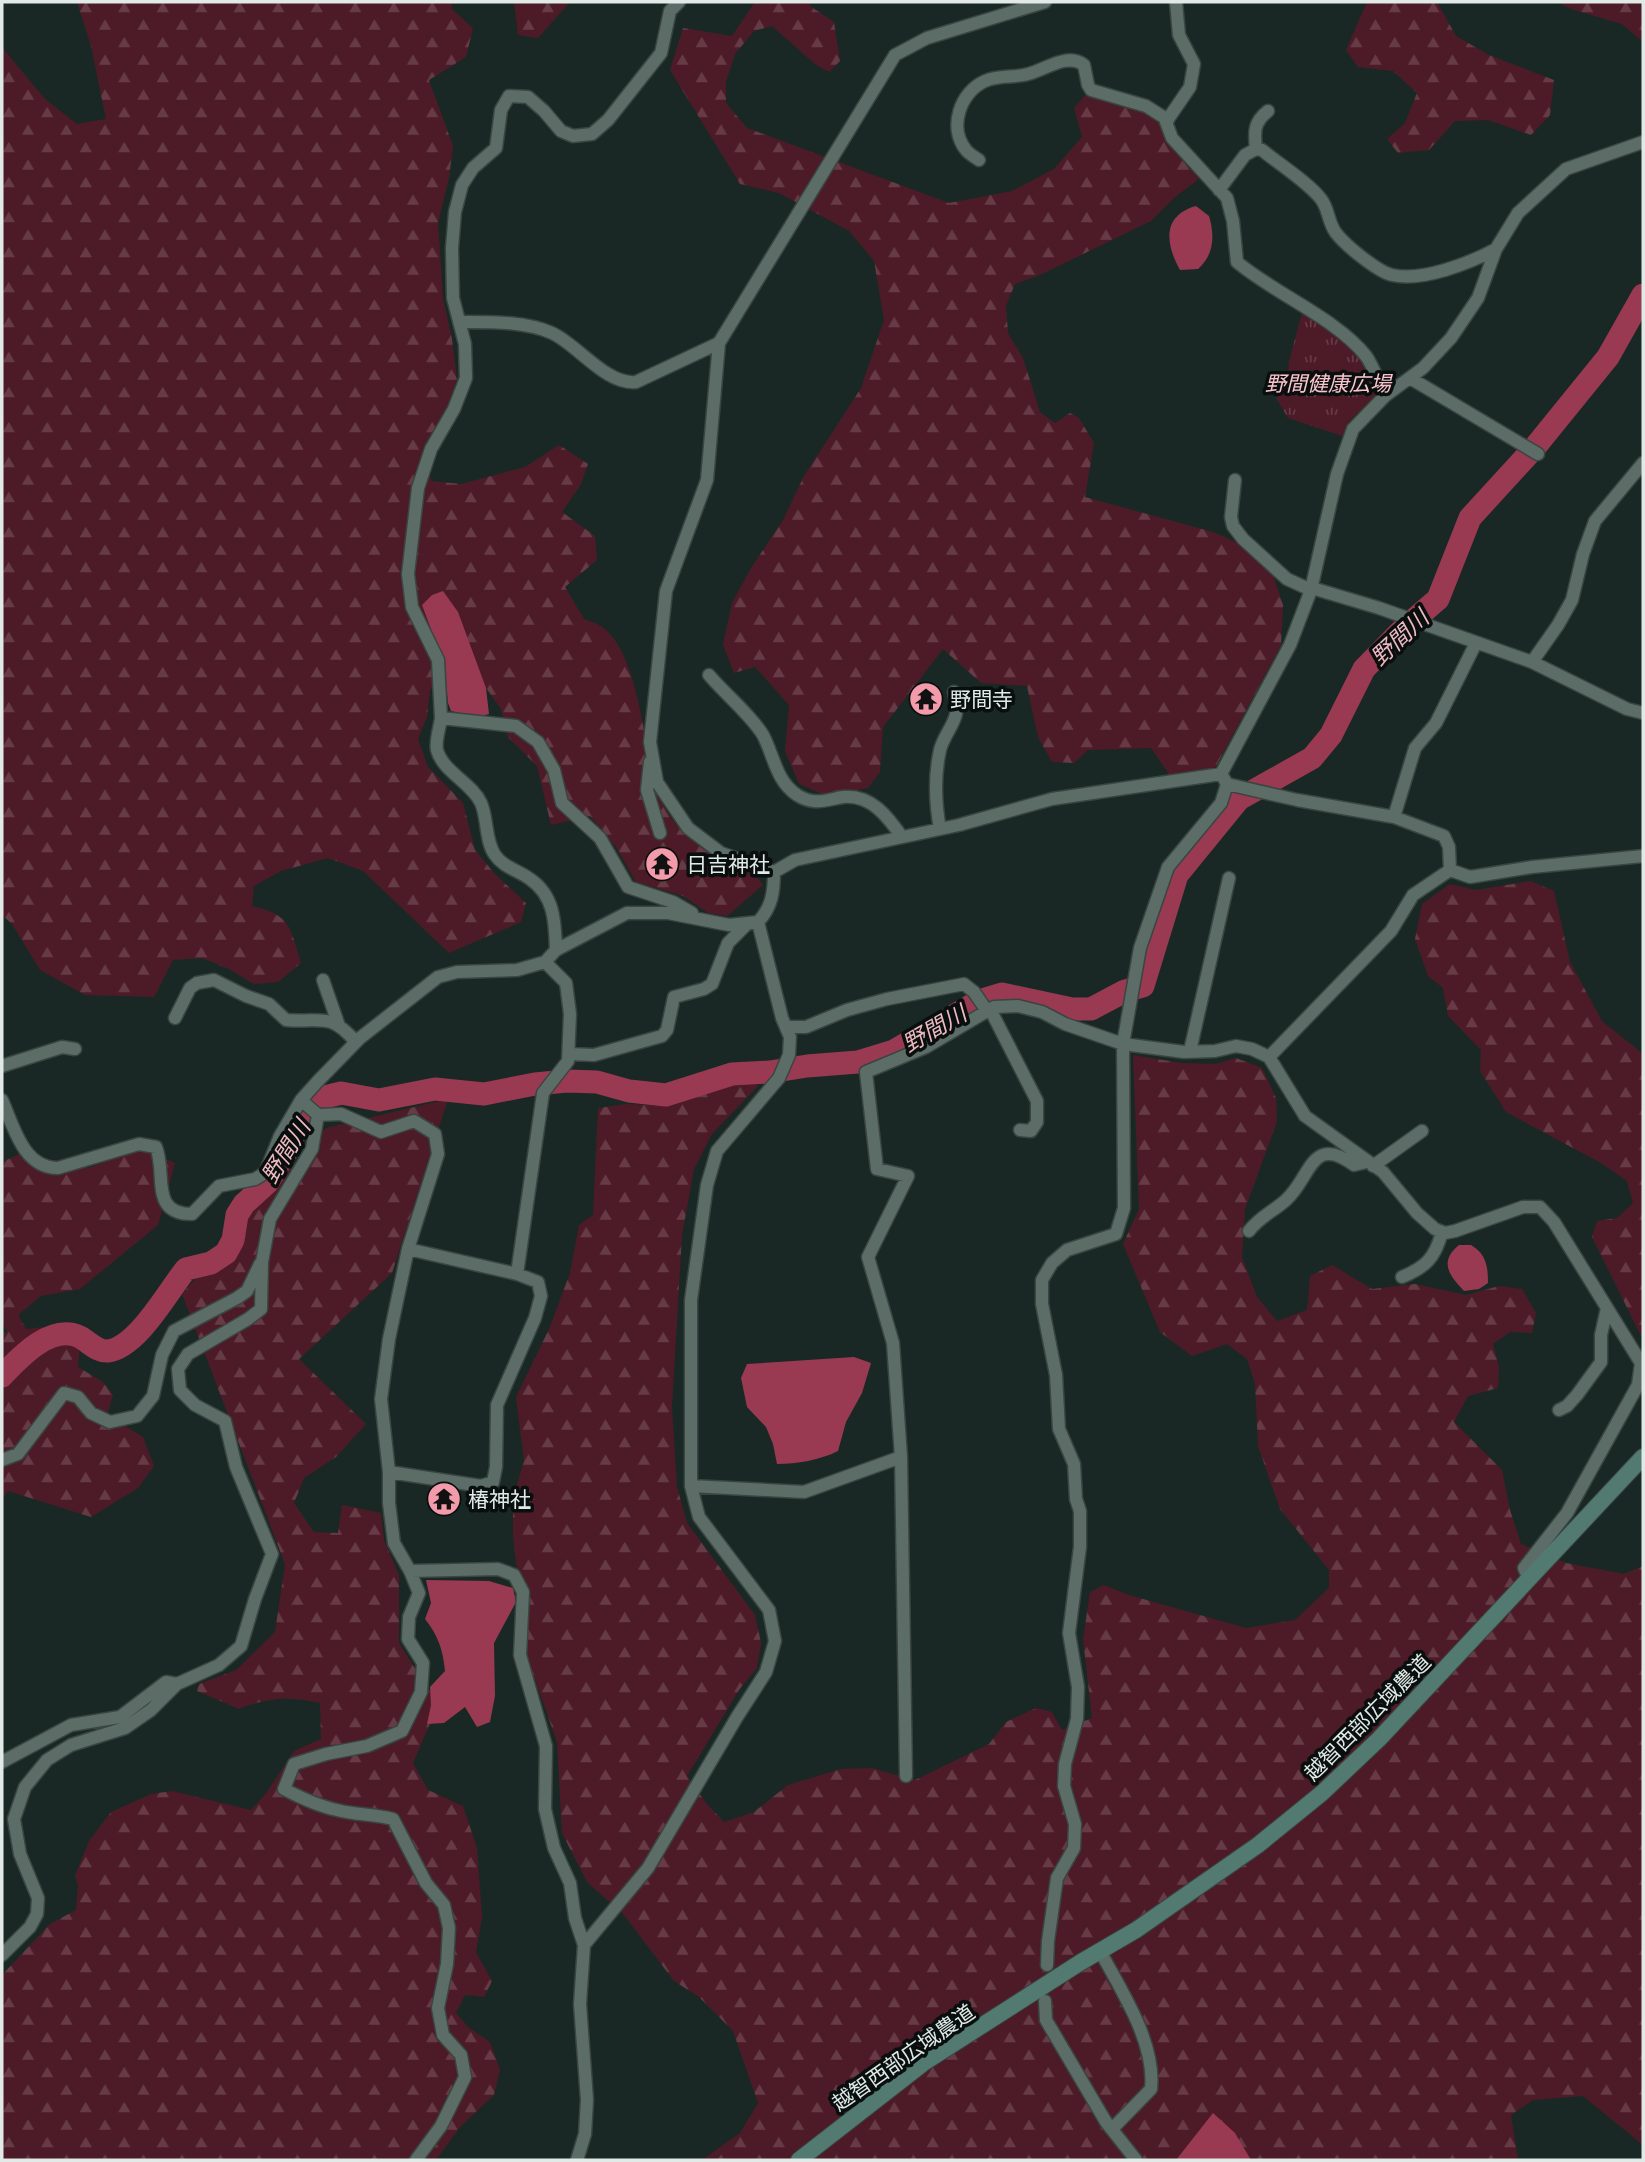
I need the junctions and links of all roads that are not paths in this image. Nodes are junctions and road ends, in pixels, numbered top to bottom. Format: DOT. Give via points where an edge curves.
graph roads {
  1 [pos="678,2"];
  2 [pos="1045,2"];
  3 [pos="1175,2"];
  4 [pos="1268,111"];
  5 [pos="1168,120"];
  6 [pos="1643,142"];
  7 [pos="1256,149"];
  8 [pos="979,160"];
  9 [pos="1219,190"];
  10 [pos="1496,249"];
  11 [pos="459,322"];
  12 [pos="719,343"];
  13 [pos="1410,378"];
  14 [pos="1385,396"];
  15 [pos="1538,454"];
  16 [pos="1643,463"];
  17 [pos="1236,480"];
  18 [pos="1312,589"];
  19 [pos="1476,643"];
  20 [pos="1532,662"];
  21 [pos="709,675"];
  22 [pos="954,692"];
  23 [pos="1643,712"];
  24 [pos="441,718"];
  25 [pos="652,751"];
  26 [pos="1224,779"];
  27 [pos="1394,817"];
  28 [pos="940,829"];
  29 [pos="660,833"];
  30 [pos="902,837"];
  31 [pos="1643,856"];
  32 [pos="1450,870"];
  33 [pos="774,872"];
  34 [pos="1229,878"];
  35 [pos="702,918"];
  36 [pos="753,922"];
  37 [pos="556,950"];
  38 [pos="545,962"];
  39 [pos="323,980"];
  40 [pos="988,1010"];
  41 [pos="175,1018"];
  42 [pos="338,1023"];
  43 [pos="786,1027"];
  44 [pos="356,1042"];
  45 [pos="1123,1044"];
  46 [pos="75,1049"];
  47 [pos="1191,1051"];
  48 [pos="569,1054"];
  49 [pos="1269,1057"];
  50 [pos="2,1066"];
  51 [pos="2,1100"];
  52 [pos="301,1100"];
  53 [pos="318,1115"];
  54 [pos="1020,1129"];
  55 [pos="1422,1132"];
  56 [pos="1370,1164"];
  57 [pos="1249,1231"];
  58 [pos="1442,1232"];
  59 [pos="408,1249"];
  60 [pos="262,1262"];
  61 [pos="517,1275"];
  62 [pos="1402,1277"];
  63 [pos="1607,1308"];
  64 [pos="1559,1410"];
  65 [pos="901,1457"];
  66 [pos="1643,1457"];
  67 [pos="2,1460"];
  68 [pos="389,1472"];
  69 [pos="691,1486"];
  70 [pos="410,1571"];
  71 [pos="1529,1579"];
  72 [pos="177,1684"];
  73 [pos="2,1762"];
  74 [pos="906,1776"];
  75 [pos="584,1945"];
  76 [pos="1100,1951"];
  77 [pos="2,1955"];
  78 [pos="1047,1965"];
  79 [pos="1045,2001"];
  80 [pos="1112,2129"];
  81 [pos="416,2160"];
  82 [pos="577,2160"];
  83 [pos="799,2160"];
  84 [pos="1136,2160"];
  1 -- 11 [label="street" via="670,11 661,53 592,134 573,136 561,131 528,97 509,96 501,110 496,148 473,167 455,212 453,298"];
  2 -- 12 [label="street" via="927,38 895,55"];
  3 -- 5 [label="street" via="1179,35 1194,64 1190,87"];
  4 -- 7 [label="street" via="1258,119"];
  5 -- 8 [label="street" via="1146,106 1091,90 1084,65 1067,60 1026,75 985,81 969,92 957,120 960,140"];
  5 -- 9 [label="street" via="1172,138"];
  6 -- 10 [label="street" via="1566,169 1518,213"];
  7 -- 9 [label="street" via="1245,155"];
  7 -- 10 [label="street" via="1320,198 1335,233 1389,275 1430,273"];
  9 -- 14 [label="street" via="1227,198 1233,221 1237,262 1332,325 1367,357"];
  10 -- 13 [label="street" via="1478,298 1451,338"];
  11 -- 12 [label="street" via="540,328 556,334 626,383"];
  11 -- 24 [label="street" via="466,378 418,488 408,574 412,607 438,660"];
  12 -- 25 [label="street" via="707,480 666,591"];
  13 -- 14 [label="street"];
  13 -- 15 [label="street"];
  14 -- 18 [label="street" via="1353,429 1337,474"];
  16 -- 20 [label="street" via="1595,521 1572,600"];
  17 -- 18 [label="street" via="1233,526 1287,579"];
  18 -- 19 [label="street"];
  18 -- 26 [label="street" via="1290,645"];
  19 -- 20 [label="street"];
  19 -- 27 [label="street" via="1436,723 1415,748"];
  20 -- 23 [label="street" via="1626,709"];
  21 -- 30 [label="street" via="762,735 783,781 796,794 819,803 845,797 862,799 884,813"];
  22 -- 28 [label="street" via="956,715 944,735 935,788"];
  24 -- 35 [label="street" via="516,726 538,742 554,770 562,803 600,838 628,887 673,902"];
  24 -- 37 [label="street" via="437,749 482,804 493,853 505,866 531,879 549,898"];
  25 -- 29 [label="street" via="647,790"];
  25 -- 33 [label="street" via="657,782 688,828 721,853"];
  26 -- 27 [label="street" via="1297,800"];
  26 -- 28 [label="street" via="1052,799"];
  26 -- 45 [label="street" via="1221,803 1168,867 1140,948"];
  27 -- 32 [label="street" via="1444,836"];
  28 -- 30 [label="street"];
  30 -- 33 [label="street" via="794,860"];
  31 -- 32 [label="street" via="1470,877"];
  32 -- 49 [label="street" via="1413,895 1391,931"];
  33 -- 36 [label="street" via="769,911"];
  34 -- 47 [label="street"];
  35 -- 36 [label="street" via="729,925"];
  35 -- 37 [label="street" via="627,913"];
  36 -- 43 [label="street"];
  36 -- 48 [label="street" via="728,943 712,984 674,997 662,1036 594,1055"];
  37 -- 38 [label="street"];
  38 -- 44 [label="street" via="517,970 457,971 438,977"];
  38 -- 48 [label="street" via="566,984"];
  39 -- 42 [label="street"];
  40 -- 43 [label="street" via="964,984 887,999 806,1027"];
  40 -- 45 [label="street" via="1018,1006 1042,1012"];
  40 -- 54 [label="street" via="1037,1101 1037,1122 1031,1131"];
  40 -- 65 [label="street" via="926,1047 866,1072 877,1169 908,1176 868,1257 893,1343"];
  41 -- 42 [label="street" via="190,988 214,980 269,1004 286,1020"];
  42 -- 44 [label="street"];
  43 -- 69 [label="street" via="789,1055 779,1078 717,1151 707,1185 691,1300"];
  44 -- 52 [label="street"];
  45 -- 47 [label="street"];
  45 -- 78 [label="street" via="1124,1208 1116,1234 1067,1250 1042,1280 1059,1429 1074,1464 1080,1511 1069,1633 1078,1687 1077,1719 1063,1786 1076,1824 1074,1848 1057,1878"];
  46 -- 50 [label="street" via="62,1048"];
  47 -- 49 [label="street" via="1236,1046"];
  48 -- 61 [label="street" via="543,1093"];
  49 -- 56 [label="street" via="1305,1116"];
  51 -- 52 [label="street" via="33,1161 46,1168 139,1144 156,1147 161,1195 178,1214 192,1214 219,1186 265,1173"];
  52 -- 53 [label="street"];
  53 -- 59 [label="street" via="341,1114 381,1132 414,1121 435,1134 438,1154"];
  53 -- 60 [label="street" via="312,1149 270,1219"];
  55 -- 56 [label="street"];
  56 -- 57 [label="street" via="1354,1165 1340,1154 1322,1155 1313,1160 1287,1199"];
  56 -- 58 [label="street"];
  58 -- 62 [label="street" via="1429,1262"];
  58 -- 63 [label="street" via="1523,1207 1540,1207"];
  59 -- 61 [label="street"];
  59 -- 68 [label="street" via="381,1399"];
  60 -- 67 [label="street" via="247,1291 174,1331 162,1355 153,1396 137,1416 110,1422 92,1413 78,1397 64,1393 18,1454"];
  60 -- 72 [label="street" via="261,1309 188,1354 177,1369 180,1391 225,1421 236,1467 272,1554 241,1646 219,1665"];
  61 -- 68 [label="street" via="538,1282 541,1296 536,1318 497,1405 493,1482 481,1486"];
  63 -- 64 [label="street" via="1601,1362 1577,1395"];
  63 -- 71 [label="street" via="1641,1363 1638,1385 1567,1513 1524,1568"];
  65 -- 69 [label="street" via="804,1492"];
  65 -- 74 [label="street"];
  66 -- 71 [label="street, 越智西部広域農道"];
  68 -- 70 [label="street" via="394,1543"];
  69 -- 75 [label="street" via="699,1517 769,1610 775,1641 766,1672 648,1868"];
  70 -- 75 [label="street" via="498,1569 514,1575 523,1592 520,1655 546,1746 545,1809"];
  70 -- 81 [label="street" via="419,1593 409,1617 408,1639 423,1663 421,1692 402,1731 367,1746 294,1764 284,1789 339,1811 393,1819 425,1884 444,1905 449,1928 447,1964 438,2007 443,2035 461,2054 465,2077 442,2126"];
  71 -- 76 [label="street, 越智西部広域農道" via="1322,1793 1258,1845"];
  72 -- 73 [label="street" via="166,1682 120,1717 71,1725"];
  72 -- 77 [label="street" via="125,1728 71,1745 47,1760 25,1787 14,1819 20,1854 38,1898 37,1914"];
  75 -- 82 [label="street" via="580,2004 587,2100"];
  76 -- 80 [label="street" via="1128,2001 1152,2069 1151,2089"];
  76 -- 83 [label="street, 越智西部広域農道" via="925,2062"];
  79 -- 80 [label="street" via="1046,2020"];
  80 -- 84 [label="street"];
}
